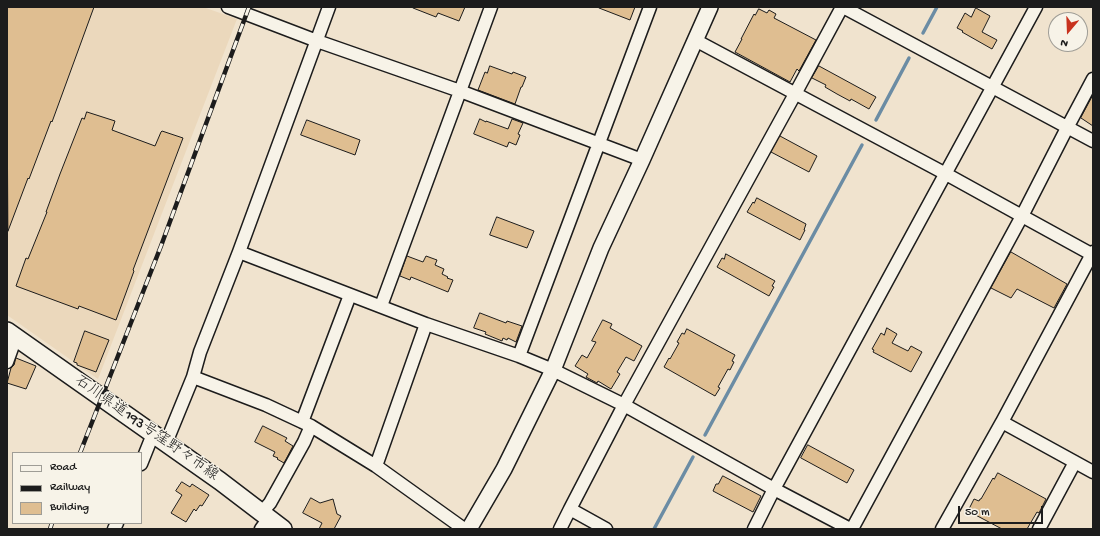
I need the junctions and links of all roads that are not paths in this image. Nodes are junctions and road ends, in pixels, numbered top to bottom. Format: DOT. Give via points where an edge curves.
graph roads {
  1 [pos="228,7"];
  2 [pos="329,7"];
  3 [pos="491,7"];
  4 [pos="650,7"];
  5 [pos="710,7"];
  6 [pos="842,7"];
  7 [pos="1036,7"];
  8 [pos="695,40"];
  9 [pos="317,41"];
  10 [pos="1093,79"];
  11 [pos="993,87"];
  12 [pos="460,91"];
  13 [pos="795,94"];
  14 [pos="1067,128"];
  15 [pos="1093,141"];
  16 [pos="599,144"];
  17 [pos="642,160"];
  18 [pos="946,174"];
  19 [pos="1022,216"];
  20 [pos="240,252"];
  21 [pos="1093,254"];
  22 [pos="350,295"];
  23 [pos="380,306"];
  24 [pos="426,324"];
  25 [pos="12,334"];
  26 [pos="519,356"];
  27 [pos="7,362"];
  28 [pos="553,370"];
  29 [pos="193,376"];
  30 [pos="624,405"];
  31 [pos="1002,422"];
  32 [pos="306,424"];
  33 [pos="160,438"];
  34 [pos="1075,462"];
  35 [pos="142,463"];
  36 [pos="376,466"];
  37 [pos="1093,472"];
  38 [pos="774,489"];
  39 [pos="570,509"];
  40 [pos="264,520"];
  41 [pos="283,529"];
  42 [pos="464,529"];
  43 [pos="469,529"];
  44 [pos="560,529"];
  45 [pos="606,529"];
  46 [pos="754,529"];
  47 [pos="851,529"];
  48 [pos="942,529"];
  49 [pos="1040,529"];
  1 -- 9 [label="street"];
  2 -- 9 [label="street"];
  3 -- 12 [label="street"];
  4 -- 16 [label="street"];
  5 -- 8 [label="street"];
  6 -- 11 [label="street"];
  6 -- 13 [label="street"];
  7 -- 11 [label="street"];
  8 -- 13 [label="street"];
  8 -- 17 [label="street"];
  9 -- 12 [label="street"];
  9 -- 20 [label="street"];
  10 -- 14 [label="street"];
  11 -- 14 [label="street"];
  11 -- 18 [label="street"];
  12 -- 16 [label="street"];
  12 -- 23 [label="street"];
  13 -- 18 [label="street"];
  13 -- 30 [label="street"];
  14 -- 15 [label="street"];
  14 -- 19 [label="street"];
  16 -- 17 [label="street"];
  16 -- 26 [label="street"];
  17 -- 28 [label="street" via="600,248"];
  18 -- 19 [label="street"];
  18 -- 38 [label="street"];
  19 -- 21 [label="street"];
  19 -- 47 [label="street"];
  20 -- 22 [label="street"];
  20 -- 29 [label="street"];
  21 -- 31 [label="street"];
  22 -- 23 [label="street"];
  22 -- 32 [label="street"];
  23 -- 24 [label="street"];
  24 -- 26 [label="street"];
  24 -- 36 [label="street"];
  25 -- 27 [label="street"];
  25 -- 33 [label="main road, 石川県道193号窪野々市線"];
  26 -- 28 [label="street"];
  28 -- 30 [label="street"];
  28 -- 43 [label="street" via="504,470"];
  29 -- 32 [label="street"];
  29 -- 33 [label="street"];
  30 -- 38 [label="street"];
  30 -- 39 [label="street"];
  31 -- 34 [label="street"];
  31 -- 48 [label="street"];
  32 -- 36 [label="street"];
  32 -- 40 [label="street" via="304,442 270,503"];
  33 -- 35 [label="street"];
  33 -- 40 [label="main road, 石川県道193号窪野々市線"];
  34 -- 37 [label="street"];
  34 -- 49 [label="street"];
  36 -- 42 [label="street"];
  38 -- 46 [label="street"];
  38 -- 47 [label="street"];
  39 -- 44 [label="street"];
  39 -- 45 [label="street"];
  40 -- 41 [label="main road, 石川県道193号窪野々市線"];
}
